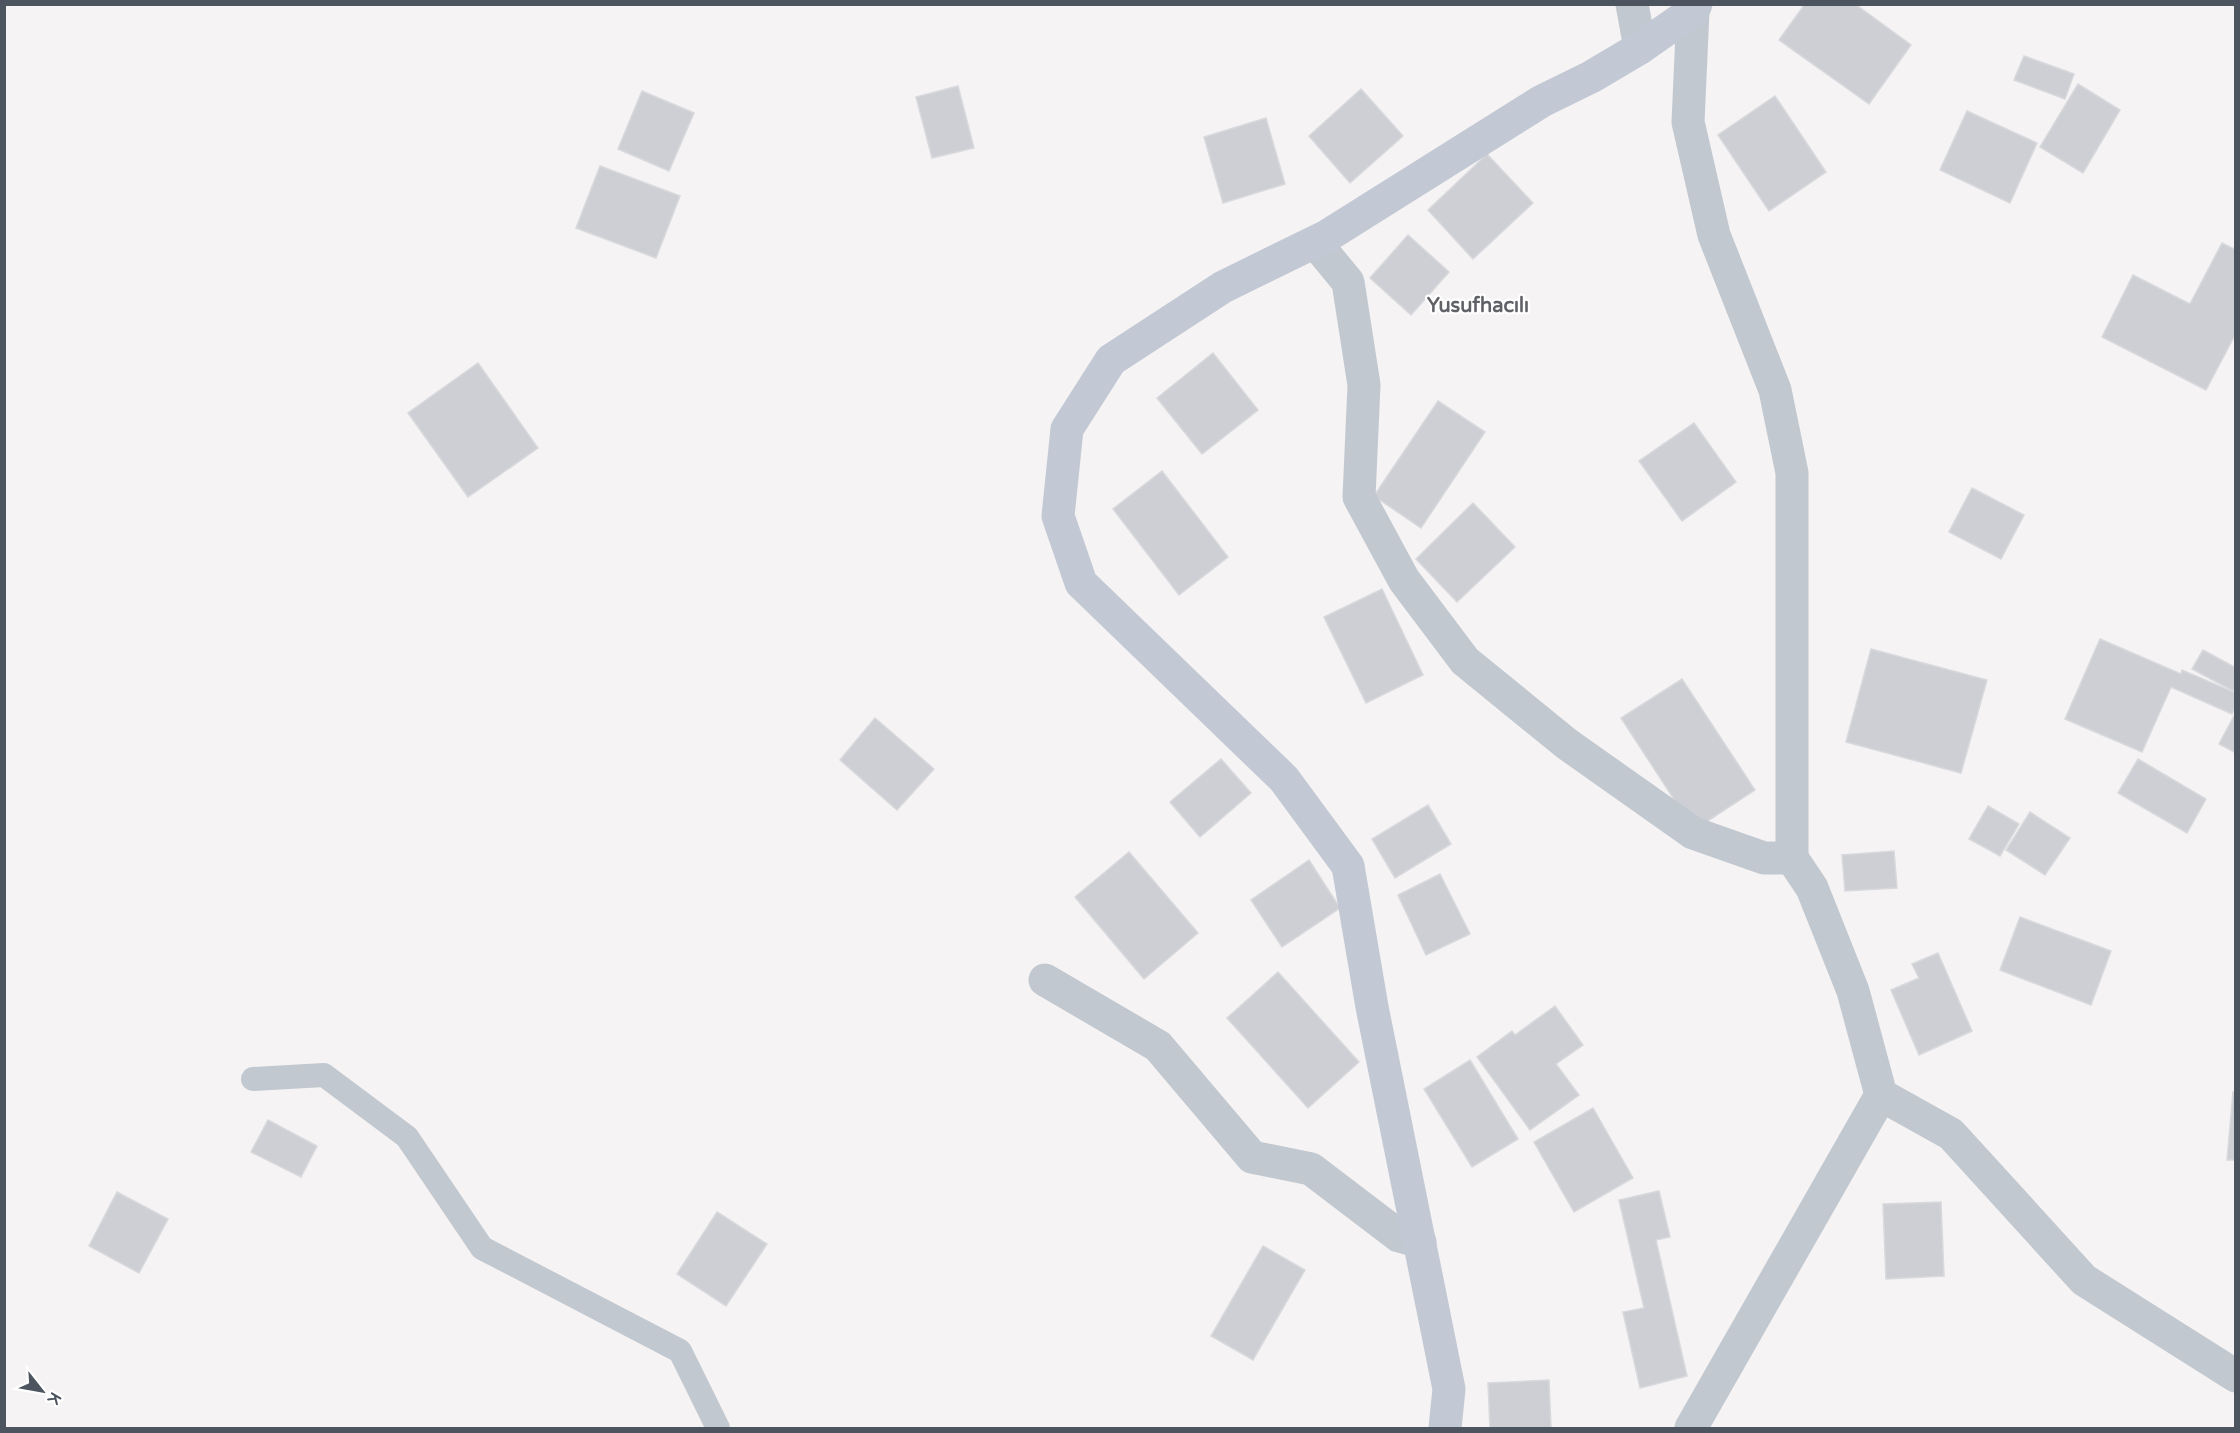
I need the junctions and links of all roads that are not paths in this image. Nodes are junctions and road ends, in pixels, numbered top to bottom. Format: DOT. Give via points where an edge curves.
graph roads {
  1 [pos="1632,4"];
  2 [pos="1694,8"];
  3 [pos="1640,48"];
  4 [pos="1315,242"];
  5 [pos="1792,858"];
  6 [pos="1045,980"];
  7 [pos="253,1079"];
  8 [pos="1881,1095"];
  9 [pos="1420,1242"];
  10 [pos="2235,1376"];
  11 [pos="718,1428"];
  12 [pos="1445,1428"];
  13 [pos="1691,1428"];
  1 -- 3 [label="street"];
  2 -- 3 [label="street"];
  2 -- 5 [label="street" via="1688,122 1714,235 1775,390 1792,473"];
  3 -- 4 [label="street" via="1542,101"];
  4 -- 5 [label="street" via="1348,282 1364,385 1359,497 1404,580 1465,661 1567,744 1693,833 1764,858"];
  4 -- 9 [label="street" via="1222,287 1111,360 1067,429 1058,516 1081,583 1284,779 1348,866"];
  5 -- 8 [label="street" via="1812,888 1853,992"];
  6 -- 9 [label="street" via="1158,1046 1252,1157 1311,1169 1399,1236"];
  7 -- 11 [label="lane" via="324,1075 407,1137 482,1248 680,1351"];
  8 -- 10 [label="street" via="1951,1134 2084,1280"];
  8 -- 13 [label="street"];
  9 -- 12 [label="street" via="1449,1389"];
}
